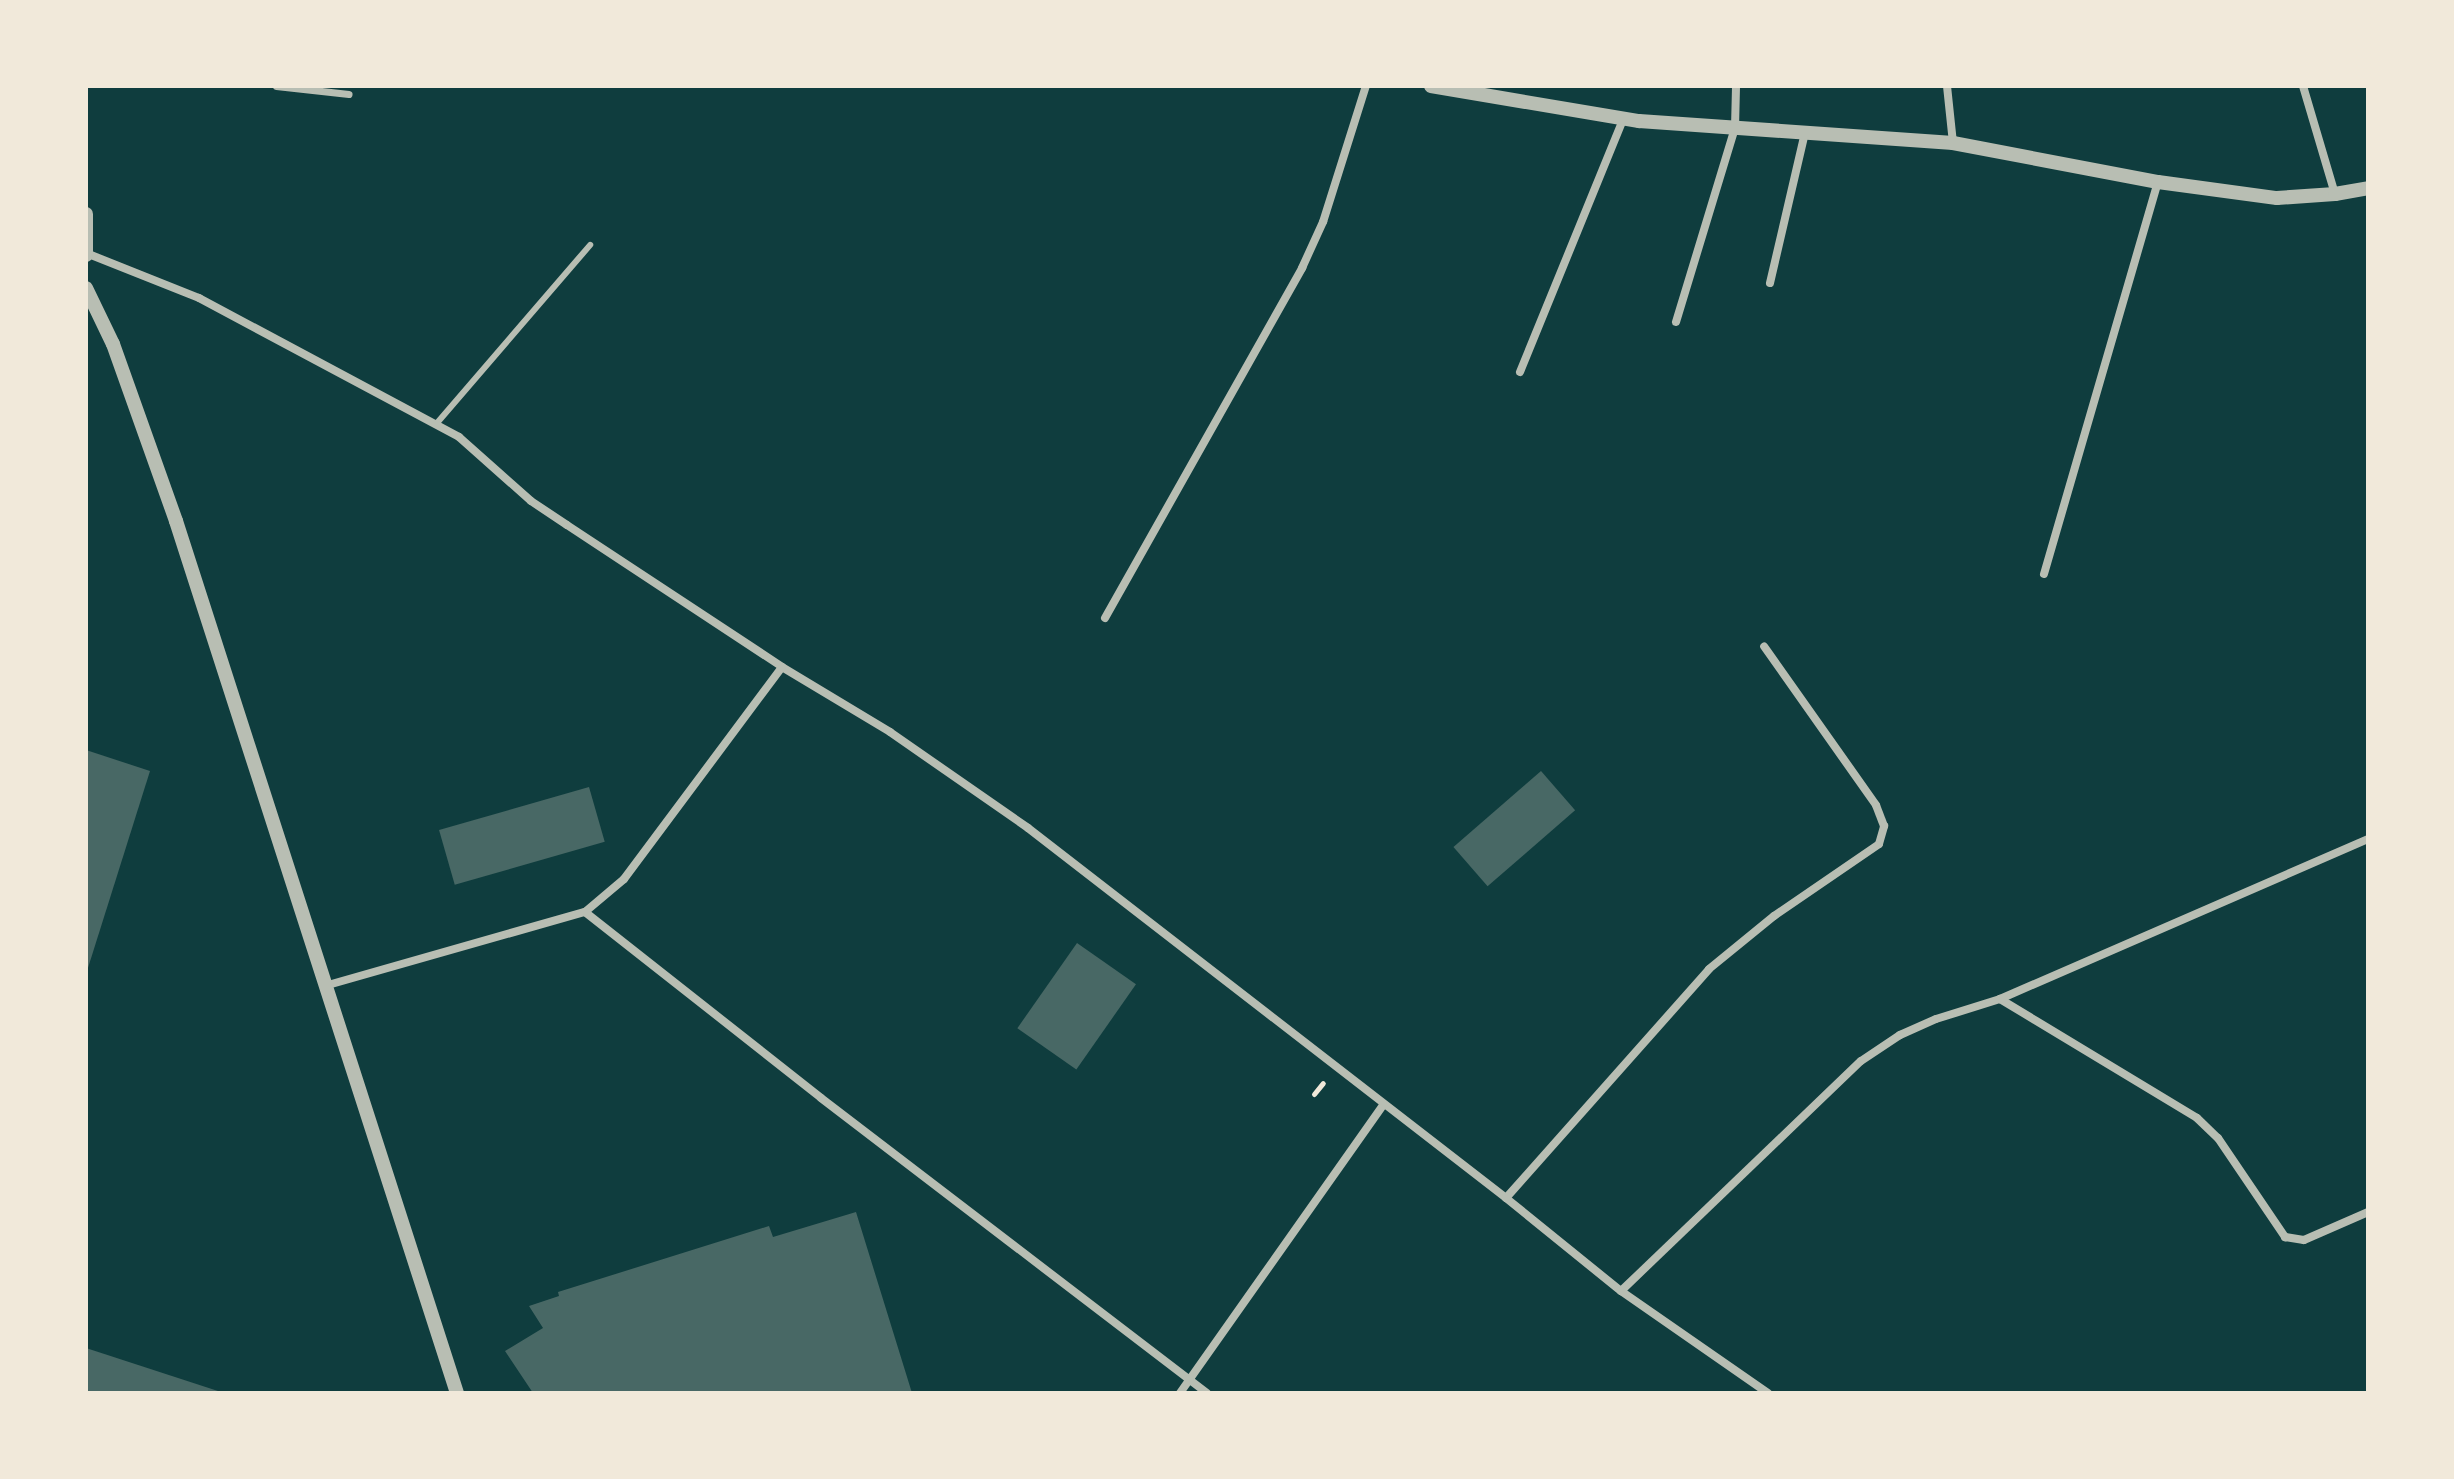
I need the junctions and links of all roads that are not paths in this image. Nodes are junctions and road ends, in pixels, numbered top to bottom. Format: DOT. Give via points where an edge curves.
graph roads {
  1 [pos="276,86"];
  2 [pos="1366,86"];
  3 [pos="1431,86"];
  4 [pos="1736,86"];
  5 [pos="1947,86"];
  6 [pos="2303,86"];
  7 [pos="349,94"];
  8 [pos="1623,119"];
  9 [pos="1735,128"];
  10 [pos="1805,133"];
  11 [pos="1953,143"];
  12 [pos="2158,182"];
  13 [pos="2368,188"];
  14 [pos="2335,194"];
  15 [pos="86,214"];
  16 [pos="590,245"];
  17 [pos="86,254"];
  18 [pos="1770,283"];
  19 [pos="86,288"];
  20 [pos="1676,322"];
  21 [pos="1520,372"];
  22 [pos="437,423"];
  23 [pos="2044,574"];
  24 [pos="1105,618"];
  25 [pos="1764,646"];
  26 [pos="782,667"];
  27 [pos="2368,839"];
  28 [pos="585,912"];
  29 [pos="328,985"];
  30 [pos="2000,999"];
  31 [pos="1383,1105"];
  32 [pos="1506,1198"];
  33 [pos="2368,1212"];
  34 [pos="1621,1291"];
  35 [pos="1188,1380"];
  36 [pos="457,1393"];
  37 [pos="1180,1393"];
  38 [pos="1207,1393"];
  39 [pos="1768,1393"];
  1 -- 7 [label="street"];
  2 -- 24 [label="street" via="1323,222 1302,268"];
  3 -- 8 [label="street"];
  4 -- 9 [label="street"];
  5 -- 11 [label="street"];
  6 -- 14 [label="street"];
  8 -- 9 [label="street"];
  8 -- 21 [label="street"];
  9 -- 10 [label="street"];
  9 -- 20 [label="street"];
  10 -- 11 [label="street"];
  10 -- 18 [label="street"];
  11 -- 12 [label="street"];
  12 -- 14 [label="street" via="2277,198"];
  12 -- 23 [label="street"];
  13 -- 14 [label="street"];
  15 -- 17 [label="street"];
  16 -- 22 [label="lane"];
  17 -- 22 [label="street" via="199,298"];
  19 -- 29 [label="street" via="113,344 176,521"];
  22 -- 26 [label="street" via="531,501"];
  25 -- 32 [label="street" via="1876,805 1884,826 1879,844 1774,916 1709,969"];
  26 -- 28 [label="street" via="624,879"];
  26 -- 31 [label="street" via="890,732 1028,828"];
  27 -- 30 [label="street"];
  28 -- 29 [label="street"];
  28 -- 35 [label="street"];
  29 -- 36 [label="street"];
  30 -- 33 [label="street" via="2197,1118 2218,1138 2285,1237 2304,1240"];
  30 -- 34 [label="street" via="1924,1024 1861,1061"];
  31 -- 32 [label="street"];
  31 -- 35 [label="street"];
  32 -- 34 [label="street"];
  34 -- 39 [label="street"];
  35 -- 37 [label="street"];
  35 -- 38 [label="street"];
}
